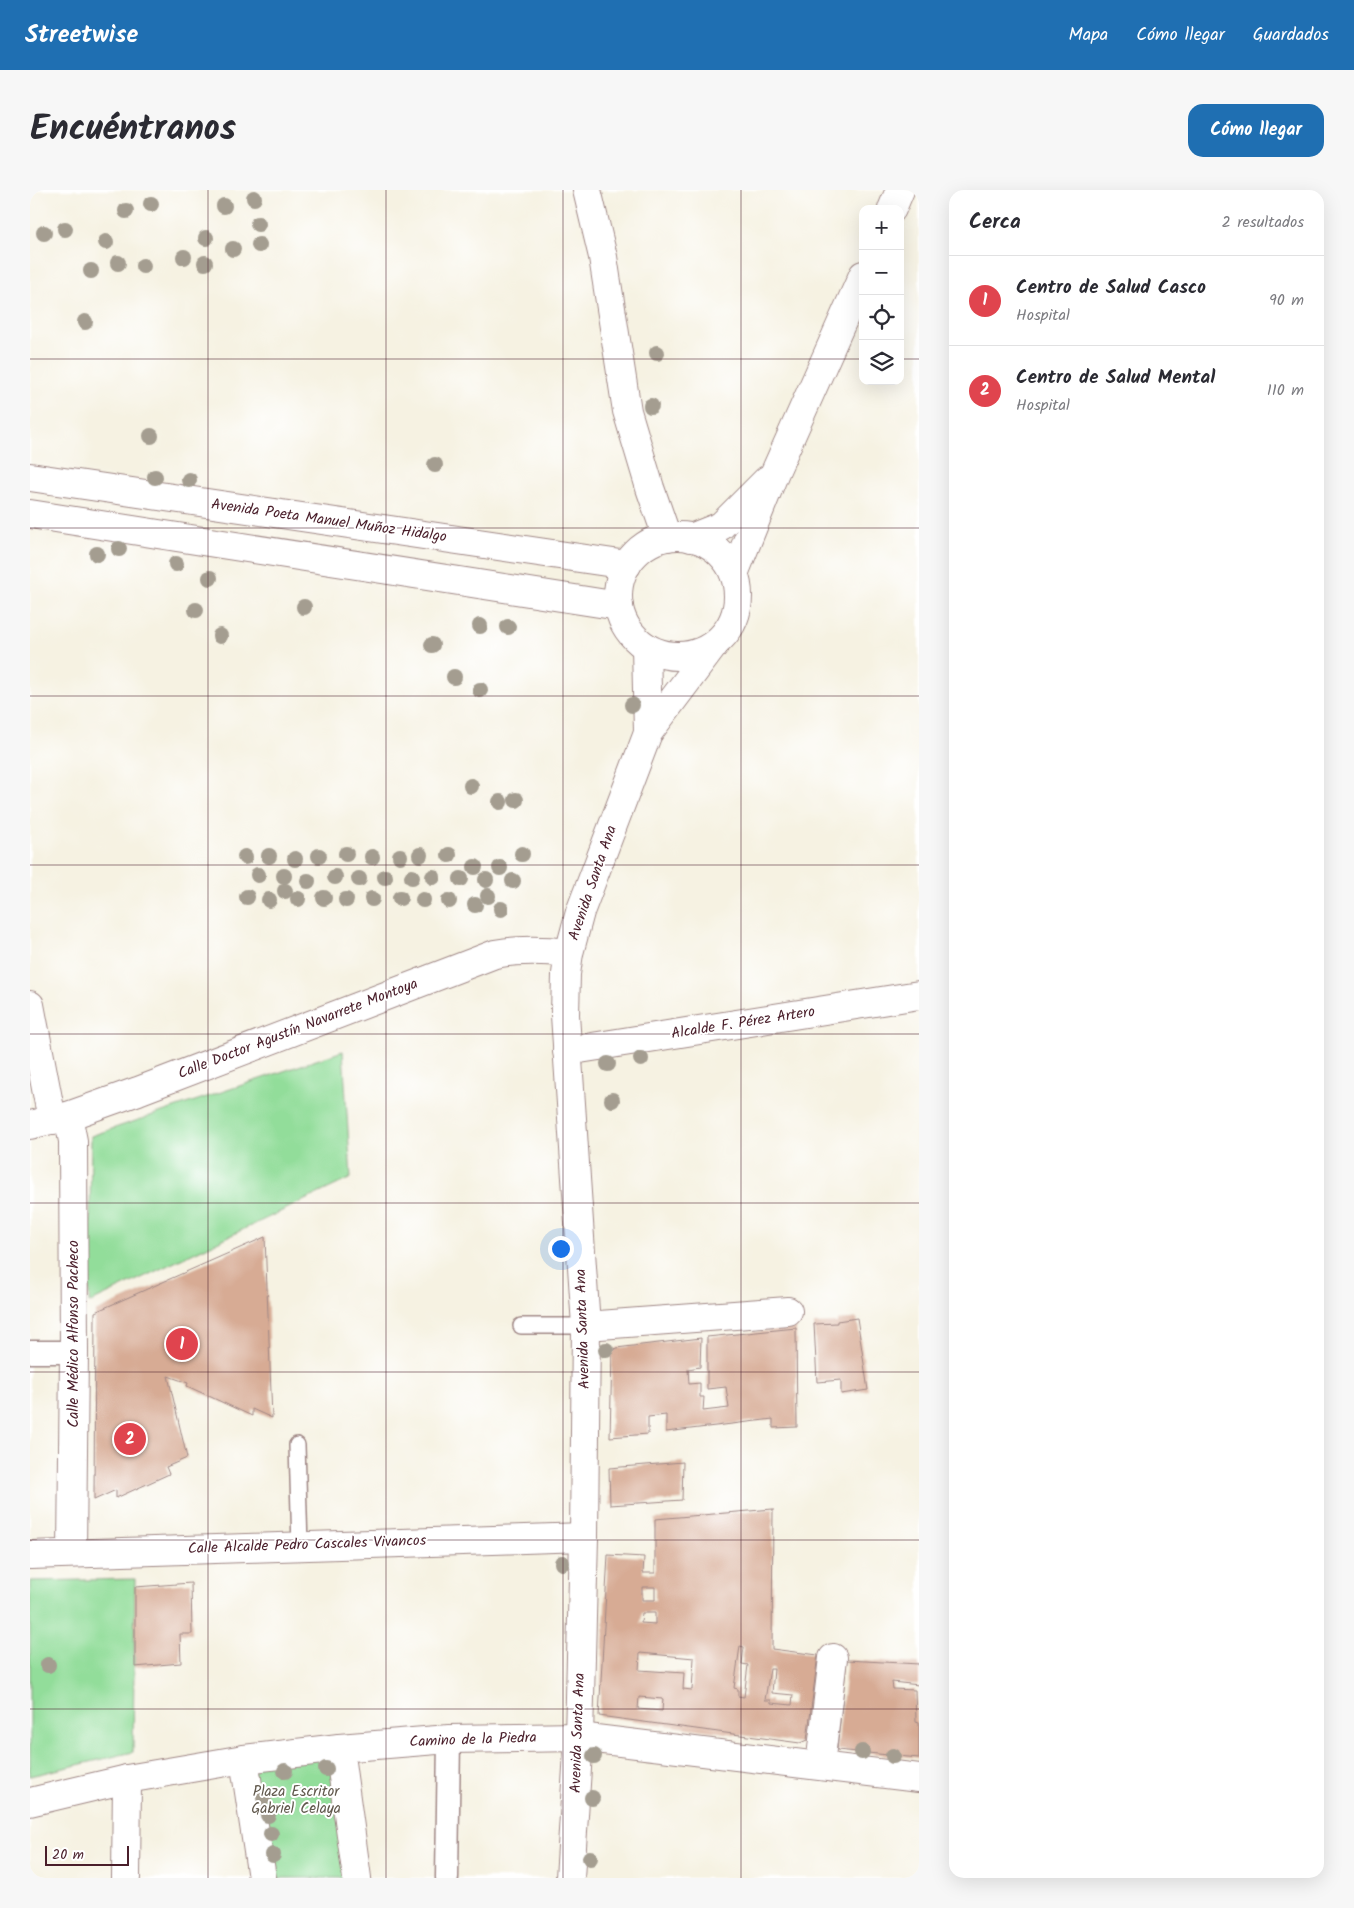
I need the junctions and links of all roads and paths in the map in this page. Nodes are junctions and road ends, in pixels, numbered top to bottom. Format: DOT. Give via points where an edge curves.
graph roads {
  1 [pos="587,190"];
  2 [pos="900,190"];
  3 [pos="894,205"];
  4 [pos="859,284"];
  5 [pos="775,472"];
  6 [pos="30,477"];
  7 [pos="30,514"];
  8 [pos="679,537"];
  9 [pos="627,565"];
  10 [pos="734,574"];
  11 [pos="619,606"];
  12 [pos="714,646"];
  13 [pos="646,647"];
  14 [pos="648,733"];
  15 [pos="569,953"];
  16 [pos="919,996"];
  17 [pos="30,1005"];
  18 [pos="567,1051"];
  19 [pos="51,1120"];
  20 [pos="788,1311"];
  21 [pos="521,1326"];
  22 [pos="586,1326"];
  23 [pos="30,1352"];
  24 [pos="74,1352"];
  25 [pos="297,1445"];
  26 [pos="584,1536"];
  27 [pos="300,1546"];
  28 [pos="72,1553"];
  29 [pos="30,1555"];
  30 [pos="833,1658"];
  31 [pos="579,1737"];
  32 [pos="449,1739"];
  33 [pos="338,1748"];
  34 [pos="244,1759"];
  35 [pos="820,1765"];
  36 [pos="919,1778"];
  37 [pos="127,1779"];
  38 [pos="30,1802"];
  39 [pos="126,1878"];
  40 [pos="262,1878"];
  41 [pos="358,1878"];
  42 [pos="447,1878"];
  43 [pos="570,1878"];
  1 -- 8 [label="street" via="603,257 627,411 650,488"];
  2 -- 3 [label="street"];
  4 -- 5 [label="street"];
  5 -- 8 [label="street" via="721,526"];
  5 -- 10 [label="street"];
  6 -- 9 [label="street, Avenida Poeta Manuel Muñoz Hidalgo"];
  7 -- 11 [label="street"];
  8 -- 9 [label="street" via="651,543"];
  8 -- 10 [label="street" via="709,545 724,557"];
  9 -- 11 [label="street" via="621,578"];
  10 -- 12 [label="street" via="738,593 736,613"];
  11 -- 13 [label="street" via="624,623"];
  12 -- 13 [label="street" via="698,654 680,657"];
  12 -- 14 [label="street"];
  13 -- 14 [label="street"];
  14 -- 15 [label="street, Avenida Santa Ana" via="580,912"];
  15 -- 18 [label="street, Avenida Santa Ana" via="565,1015"];
  15 -- 19 [label="street, Calle Doctor Agustín Navarrete Montoya" via="515,950 495,954 138,1091"];
  16 -- 18 [label="street, Alcalde F. Pérez Artero"];
  17 -- 19 [label="street, Calle Médico Alfonso Pacheco"];
  18 -- 22 [label="street, Avenida Santa Ana"];
  19 -- 24 [label="street, Calle Médico Alfonso Pacheco" via="74,1141"];
  20 -- 22 [label="street"];
  21 -- 22 [label="lane"];
  22 -- 26 [label="street, Avenida Santa Ana"];
  23 -- 24 [label="street"];
  24 -- 28 [label="street, Calle Médico Alfonso Pacheco"];
  25 -- 27 [label="lane"];
  26 -- 27 [label="street, Calle Alcalde Pedro Cascales Vivancos"];
  26 -- 31 [label="street, Avenida Santa Ana"];
  27 -- 28 [label="street, Calle Alcalde Pedro Cascales Vivancos"];
  28 -- 29 [label="street, Calle Alcalde Pedro Cascales Vivancos"];
  30 -- 35 [label="street"];
  31 -- 32 [label="street, Camino de la Piedra"];
  31 -- 35 [label="street, Camino de la Piedra"];
  31 -- 43 [label="street, Avenida Santa Ana"];
  32 -- 33 [label="street, Camino de la Piedra"];
  32 -- 42 [label="street"];
  33 -- 34 [label="street, Camino de la Piedra"];
  33 -- 41 [label="street"];
  34 -- 37 [label="street, Camino de la Piedra"];
  34 -- 40 [label="street"];
  35 -- 36 [label="street, Camino de la Piedra"];
  37 -- 38 [label="street, Camino de la Piedra"];
  37 -- 39 [label="street"];
}
